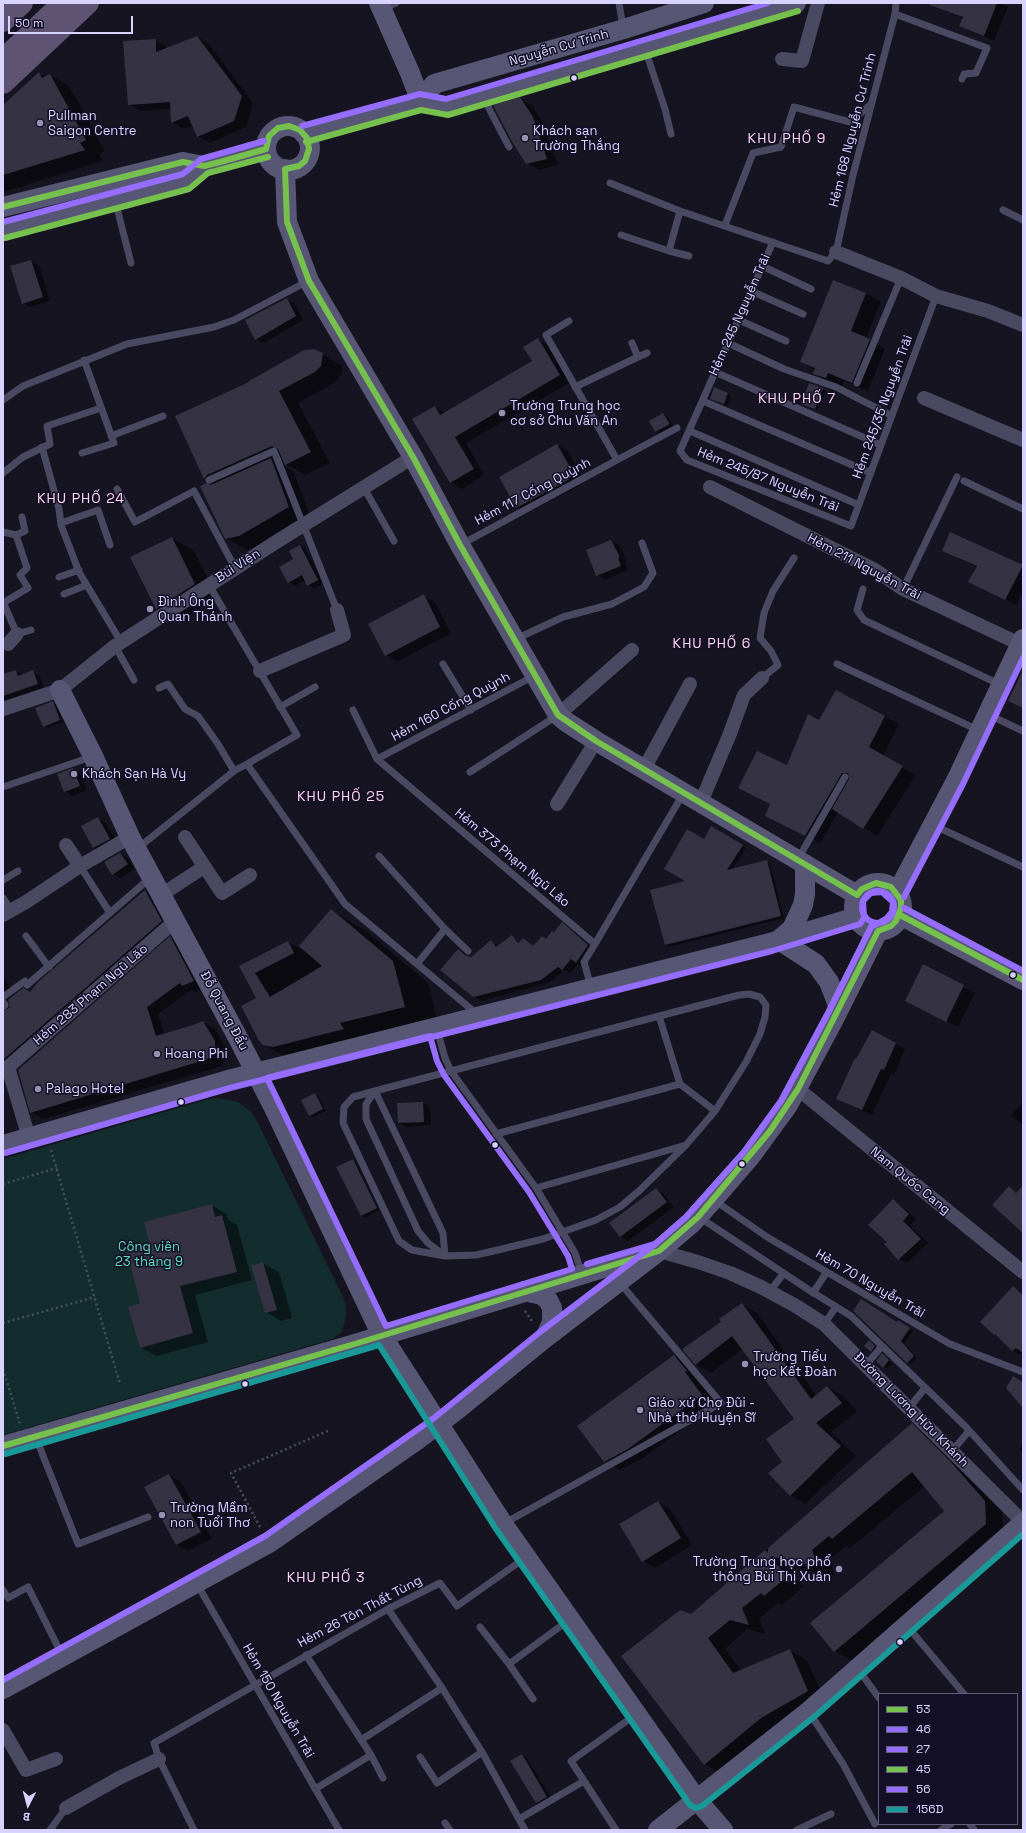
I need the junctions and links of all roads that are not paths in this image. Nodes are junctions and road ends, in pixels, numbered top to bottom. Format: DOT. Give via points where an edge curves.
graph roads {
  1 [pos="22,3"];
  2 [pos="88,3"];
  3 [pos="618,3"];
  4 [pos="704,3"];
  5 [pos="796,3"];
  6 [pos="818,3"];
  7 [pos="896,3"];
  8 [pos="59,4"];
  9 [pos="386,5"];
  10 [pos="895,14"];
  11 [pos="3,21"];
  12 [pos="624,29"];
  13 [pos="32,44"];
  14 [pos="645,49"];
  15 [pos="782,59"];
  16 [pos="3,60"];
  17 [pos="962,79"];
  18 [pos="3,83"];
  19 [pos="483,97"];
  20 [pos="421,102"];
  21 [pos="871,105"];
  22 [pos="304,134"];
  23 [pos="671,134"];
  24 [pos="509,147"];
  25 [pos="266,149"];
  26 [pos="204,166"];
  27 [pos="285,169"];
  28 [pos="610,183"];
  29 [pos="115,200"];
  30 [pos="3,207"];
  31 [pos="1003,210"];
  32 [pos="680,211"];
  33 [pos="1023,220"];
  34 [pos="725,225"];
  35 [pos="3,230"];
  36 [pos="621,235"];
  37 [pos="773,242"];
  38 [pos="669,251"];
  39 [pos="836,252"];
  40 [pos="689,256"];
  41 [pos="131,263"];
  42 [pos="762,266"];
  43 [pos="901,278"];
  44 [pos="309,281"];
  45 [pos="811,289"];
  46 [pos="751,290"];
  47 [pos="936,296"];
  48 [pos="803,314"];
  49 [pos="739,320"];
  50 [pos="569,321"];
  51 [pos="1023,325"];
  52 [pos="786,341"];
  53 [pos="632,343"];
  54 [pos="728,343"];
  55 [pos="647,353"];
  56 [pos="638,357"];
  57 [pos="84,360"];
  58 [pos="715,372"];
  59 [pos="857,383"];
  60 [pos="575,387"];
  61 [pos="924,398"];
  62 [pos="3,400"];
  63 [pos="703,401"];
  64 [pos="101,408"];
  65 [pos="163,416"];
  66 [pos="892,416"];
  67 [pos="677,428"];
  68 [pos="690,431"];
  69 [pos="111,436"];
  70 [pos="1023,440"];
  71 [pos="881,445"];
  72 [pos="42,447"];
  73 [pos="680,451"];
  74 [pos="82,454"];
  75 [pos="413,457"];
  76 [pos="617,460"];
  77 [pos="3,473"];
  78 [pos="871,473"];
  79 [pos="957,477"];
  80 [pos="209,480"];
  81 [pos="964,481"];
  82 [pos="710,487"];
  83 [pos="117,488"];
  84 [pos="364,488"];
  85 [pos="859,505"];
  86 [pos="1023,509"];
  87 [pos="22,517"];
  88 [pos="61,523"];
  89 [pos="303,525"];
  90 [pos="851,526"];
  91 [pos="3,532"];
  92 [pos="16,535"];
  93 [pos="394,541"];
  94 [pos="642,543"];
  95 [pos="110,545"];
  96 [pos="460,545"];
  97 [pos="794,558"];
  98 [pos="235,568"];
  99 [pos="79,570"];
  100 [pos="59,578"];
  101 [pos="88,585"];
  102 [pos="209,585"];
  103 [pos="903,589"];
  104 [pos="863,590"];
  105 [pos="64,594"];
  106 [pos="3,602"];
  107 [pos="337,610"];
  108 [pos="31,630"];
  109 [pos="515,640"];
  110 [pos="1022,641"];
  111 [pos="118,644"];
  112 [pos="632,650"];
  113 [pos="443,664"];
  114 [pos="836,664"];
  115 [pos="260,672"];
  116 [pos="535,676"];
  117 [pos="762,678"];
  118 [pos="134,680"];
  119 [pos="690,684"];
  120 [pos="1001,685"];
  121 [pos="315,687"];
  122 [pos="159,688"];
  123 [pos="60,690"];
  124 [pos="280,707"];
  125 [pos="3,709"];
  126 [pos="353,710"];
  127 [pos="471,710"];
  128 [pos="558,715"];
  129 [pos="984,723"];
  130 [pos="1023,732"];
  131 [pos="596,741"];
  132 [pos="93,756"];
  133 [pos="377,760"];
  134 [pos="247,764"];
  135 [pos="644,769"];
  136 [pos="234,771"];
  137 [pos="470,772"];
  138 [pos="845,777"];
  139 [pos="3,787"];
  140 [pos="692,797"];
  141 [pos="557,804"];
  142 [pos="933,825"];
  143 [pos="185,837"];
  144 [pos="134,843"];
  145 [pos="66,846"];
  146 [pos="380,856"];
  147 [pos="801,861"];
  148 [pos="80,866"];
  149 [pos="204,867"];
  150 [pos="1023,867"];
  151 [pos="18,871"];
  152 [pos="250,875"];
  153 [pos="151,876"];
  154 [pos="3,880"];
  155 [pos="897,893"];
  156 [pos="161,895"];
  157 [pos="857,895"];
  158 [pos="3,898"];
  159 [pos="7,913"];
  160 [pos="110,913"];
  161 [pos="900,915"];
  162 [pos="856,916"];
  163 [pos="175,921"];
  164 [pos="445,930"];
  165 [pos="878,931"];
  166 [pos="26,936"];
  167 [pos="779,940"];
  168 [pos="595,944"];
  169 [pos="468,951"];
  170 [pos="417,964"];
  171 [pos="49,966"];
  172 [pos="1023,980"];
  173 [pos="591,987"];
  174 [pos="3,997"];
  175 [pos="3,1002"];
  176 [pos="3,1007"];
  177 [pos="839,1008"];
  178 [pos="479,1015"];
  179 [pos="659,1016"];
  180 [pos="436,1026"];
  181 [pos="6,1071"];
  182 [pos="451,1071"];
  183 [pos="256,1072"];
  184 [pos="680,1084"];
  185 [pos="798,1089"];
  186 [pos="376,1091"];
  187 [pos="714,1111"];
  188 [pos="496,1134"];
  189 [pos="37,1135"];
  190 [pos="3,1145"];
  191 [pos="686,1145"];
  192 [pos="536,1188"];
  193 [pos="714,1200"];
  194 [pos="698,1217"];
  195 [pos="562,1232"];
  196 [pos="659,1252"];
  197 [pos="445,1256"];
  198 [pos="1023,1272"];
  199 [pos="784,1273"];
  200 [pos="826,1273"];
  201 [pos="582,1274"];
  202 [pos="619,1281"];
  203 [pos="770,1292"];
  204 [pos="519,1293"];
  205 [pos="813,1293"];
  206 [pos="836,1307"];
  207 [pos="824,1324"];
  208 [pos="382,1336"];
  209 [pos="545,1338"];
  210 [pos="882,1346"];
  211 [pos="866,1365"];
  212 [pos="1023,1372"];
  213 [pos="925,1388"];
  214 [pos="908,1408"];
  215 [pos="439,1424"];
  216 [pos="969,1431"];
  217 [pos="30,1438"];
  218 [pos="3,1446"];
  219 [pos="952,1451"];
  220 [pos="1023,1490"];
  221 [pos="148,1517"];
  222 [pos="1023,1523"];
  223 [pos="503,1524"];
  224 [pos="526,1557"];
  225 [pos="197,1584"];
  226 [pos="3,1590"];
  227 [pos="388,1609"];
  228 [pos="570,1620"];
  229 [pos="907,1626"];
  230 [pos="480,1627"];
  231 [pos="306,1655"];
  232 [pos="62,1657"];
  233 [pos="509,1664"];
  234 [pos="858,1668"];
  235 [pos="255,1684"];
  236 [pos="442,1688"];
  237 [pos="3,1689"];
  238 [pos="963,1693"];
  239 [pos="878,1697"];
  240 [pos="534,1699"];
  241 [pos="809,1711"];
  242 [pos="637,1714"];
  243 [pos="3,1730"];
  244 [pos="361,1740"];
  245 [pos="482,1752"];
  246 [pos="371,1755"];
  247 [pos="420,1757"];
  248 [pos="56,1759"];
  249 [pos="159,1759"];
  250 [pos="383,1778"];
  251 [pos="584,1781"];
  252 [pos="315,1789"];
  253 [pos="697,1800"];
  254 [pos="66,1808"];
  255 [pos="831,1814"];
  256 [pos="520,1819"];
  257 [pos="445,1823"];
  258 [pos="875,1824"];
  259 [pos="50,1830"];
  260 [pos="194,1830"];
  261 [pos="339,1830"];
  262 [pos="450,1830"];
  263 [pos="525,1830"];
  264 [pos="616,1830"];
  265 [pos="658,1830"];
  266 [pos="723,1830"];
  267 [pos="797,1830"];
  1 -- 11 [label="main road"];
  2 -- 13 [label="main road"];
  3 -- 12 [label="lane"];
  4 -- 12 [label="street, Nguyễn Cư Trinh"];
  5 -- 14 [label="street, Nguyễn Cư Trinh"];
  6 -- 15 [label="street" via="802,62"];
  7 -- 10 [label="lane, Hẻm 168 Nguyễn Cư Trinh"];
  8 -- 13 [label="main road"];
  9 -- 20 [label="street"];
  10 -- 17 [label="lane" via="987,48 976,72 964,74"];
  10 -- 21 [label="lane, Hẻm 168 Nguyễn Cư Trinh"];
  12 -- 20 [label="street, Nguyễn Cư Trinh" via="434,84"];
  13 -- 16 [label="main road"];
  13 -- 18 [label="main road"];
  14 -- 19 [label="street, Nguyễn Cư Trinh"];
  14 -- 23 [label="lane"];
  19 -- 20 [label="street, Nguyễn Cư Trinh" via="446,107"];
  19 -- 24 [label="lane"];
  20 -- 22 [label="street, Nguyễn Cư Trinh"];
  21 -- 34 [label="lane" via="850,122 794,107 781,147 753,153"];
  21 -- 39 [label="lane, Hẻm 168 Nguyễn Cư Trinh" via="852,175"];
  22 -- 25 [label="street" via="295,127 278,128 269,136"];
  22 -- 27 [label="street" via="309,143 308,155 299,166"];
  25 -- 26 [label="street"];
  25 -- 27 [label="street" via="269,160"];
  26 -- 29 [label="street" via="187,182"];
  26 -- 30 [label="street" via="183,162"];
  27 -- 44 [label="street" via="287,222"];
  28 -- 32 [label="lane"];
  29 -- 35 [label="street"];
  29 -- 41 [label="lane"];
  31 -- 33 [label="lane"];
  32 -- 34 [label="lane"];
  32 -- 38 [label="lane"];
  34 -- 37 [label="lane"];
  36 -- 38 [label="lane"];
  37 -- 39 [label="lane, Hẻm 245 Nguyễn Trãi" via="828,261"];
  37 -- 42 [label="lane, Hẻm 245 Nguyễn Trãi"];
  38 -- 40 [label="lane"];
  39 -- 43 [label="street"];
  42 -- 45 [label="lane"];
  42 -- 46 [label="lane, Hẻm 245 Nguyễn Trãi"];
  43 -- 47 [label="street"];
  43 -- 59 [label="lane"];
  44 -- 57 [label="lane" via="234,320 214,327 127,344"];
  44 -- 75 [label="street"];
  46 -- 48 [label="lane"];
  46 -- 49 [label="lane, Hẻm 245 Nguyễn Trãi"];
  47 -- 51 [label="street"];
  47 -- 66 [label="lane, Hẻm 245/35 Nguyễn Trãi"];
  49 -- 52 [label="lane"];
  49 -- 54 [label="lane, Hẻm 245 Nguyễn Trãi"];
  50 -- 60 [label="lane" via="546,335"];
  53 -- 56 [label="lane"];
  54 -- 58 [label="lane, Hẻm 245 Nguyễn Trãi"];
  54 -- 66 [label="lane" via="784,368 836,387"];
  55 -- 56 [label="lane"];
  56 -- 60 [label="lane"];
  57 -- 62 [label="lane" via="24,386"];
  57 -- 64 [label="lane"];
  58 -- 63 [label="lane, Hẻm 245 Nguyễn Trãi"];
  58 -- 71 [label="lane"];
  60 -- 76 [label="lane"];
  61 -- 70 [label="street"];
  63 -- 68 [label="lane, Hẻm 245 Nguyễn Trãi"];
  63 -- 78 [label="lane"];
  64 -- 69 [label="lane"];
  64 -- 72 [label="lane" via="47,426 50,444"];
  65 -- 69 [label="lane"];
  66 -- 71 [label="lane, Hẻm 245/35 Nguyễn Trãi"];
  67 -- 76 [label="lane, Hẻm 117 Cống Quỳnh"];
  68 -- 73 [label="lane, Hẻm 245 Nguyễn Trãi"];
  68 -- 85 [label="lane"];
  69 -- 74 [label="lane" via="114,443"];
  71 -- 78 [label="lane, Hẻm 245/35 Nguyễn Trãi"];
  72 -- 77 [label="lane" via="23,457"];
  72 -- 88 [label="lane"];
  73 -- 90 [label="lane, Hẻm 245/87 Nguyễn Trãi" via="687,460"];
  75 -- 84 [label="street, Bùi Viện"];
  75 -- 96 [label="street"];
  76 -- 96 [label="lane, Hẻm 117 Cống Quỳnh"];
  78 -- 85 [label="lane, Hẻm 245/35 Nguyễn Trãi"];
  79 -- 103 [label="lane"];
  80 -- 89 [label="lane" via="274,451"];
  81 -- 86 [label="lane"];
  82 -- 103 [label="street, Hẻm 211 Nguyễn Trãi" via="875,570"];
  83 -- 98 [label="lane" via="134,522 194,490"];
  84 -- 89 [label="street, Bùi Viện"];
  84 -- 93 [label="lane"];
  85 -- 90 [label="lane, Hẻm 245/35 Nguyễn Trãi"];
  87 -- 92 [label="lane" via="25,531"];
  88 -- 95 [label="lane" via="98,510"];
  88 -- 99 [label="lane"];
  89 -- 98 [label="street, Bùi Viện"];
  89 -- 107 [label="lane"];
  91 -- 92 [label="lane"];
  92 -- 106 [label="lane" via="28,568 20,575 28,588"];
  94 -- 109 [label="lane" via="653,573 644,587 612,604 563,617"];
  96 -- 109 [label="street"];
  97 -- 117 [label="lane" via="772,591 764,613 760,638 778,665"];
  98 -- 102 [label="street, Bùi Viện"];
  99 -- 100 [label="lane"];
  99 -- 101 [label="lane"];
  101 -- 105 [label="lane"];
  101 -- 111 [label="lane"];
  102 -- 111 [label="street, Bùi Viện"];
  102 -- 115 [label="lane"];
  103 -- 110 [label="street, Hẻm 211 Nguyễn Trãi"];
  104 -- 120 [label="lane" via="857,610 864,620"];
  106 -- 108 [label="lane" via="12,639"];
  107 -- 115 [label="street" via="344,635"];
  109 -- 116 [label="street"];
  110 -- 120 [label="street"];
  111 -- 118 [label="lane"];
  111 -- 123 [label="street, Bùi Viện"];
  112 -- 128 [label="street"];
  113 -- 127 [label="lane"];
  114 -- 129 [label="lane"];
  115 -- 124 [label="lane"];
  116 -- 127 [label="lane, Hẻm 160 Cống Quỳnh"];
  116 -- 128 [label="street"];
  117 -- 140 [label="street" via="744,695 729,736"];
  119 -- 135 [label="street"];
  120 -- 129 [label="street"];
  121 -- 124 [label="lane"];
  122 -- 136 [label="lane" via="168,684 185,710 198,716"];
  123 -- 125 [label="street, Bùi Viện"];
  123 -- 132 [label="street, Ðỗ Quang Ðẩu"];
  124 -- 134 [label="lane" via="297,735"];
  126 -- 133 [label="lane"];
  127 -- 133 [label="lane, Hẻm 160 Cống Quỳnh"];
  128 -- 131 [label="street"];
  128 -- 137 [label="lane"];
  129 -- 130 [label="lane"];
  129 -- 142 [label="street"];
  131 -- 135 [label="street"];
  131 -- 141 [label="street"];
  132 -- 139 [label="lane"];
  132 -- 144 [label="street, Ðỗ Quang Ðẩu"];
  133 -- 168 [label="lane, Hẻm 373 Phạm Ngũ Lão"];
  134 -- 136 [label="lane"];
  134 -- 170 [label="lane" via="345,904"];
  135 -- 140 [label="street"];
  136 -- 144 [label="lane"];
  138 -- 147 [label="lane"];
  140 -- 147 [label="street"];
  140 -- 168 [label="lane"];
  142 -- 150 [label="lane"];
  142 -- 155 [label="street"];
  143 -- 149 [label="street"];
  144 -- 148 [label="street"];
  144 -- 153 [label="street, Ðỗ Quang Ðẩu"];
  145 -- 148 [label="street"];
  146 -- 164 [label="lane"];
  147 -- 157 [label="street"];
  147 -- 167 [label="street" via="805,894 803,905 792,929"];
  148 -- 159 [label="street"];
  148 -- 160 [label="lane"];
  149 -- 152 [label="street" via="222,893"];
  149 -- 156 [label="street"];
  151 -- 154 [label="lane"];
  153 -- 156 [label="street, Ðỗ Quang Ðẩu"];
  153 -- 160 [label="lane"];
  155 -- 157 [label="street" via="884,884 876,883 862,889"];
  155 -- 161 [label="street" via="901,900"];
  156 -- 163 [label="street, Ðỗ Quang Ðẩu"];
  157 -- 162 [label="street" via="854,904"];
  158 -- 159 [label="lane"];
  160 -- 171 [label="lane"];
  161 -- 165 [label="street" via="892,926"];
  161 -- 172 [label="street"];
  162 -- 165 [label="street" via="867,928"];
  162 -- 167 [label="street"];
  163 -- 181 [label="street, Hẻm 283 Phạm Ngũ Lão"];
  163 -- 183 [label="street, Ðỗ Quang Ðẩu"];
  164 -- 169 [label="lane"];
  164 -- 170 [label="lane"];
  165 -- 177 [label="street"];
  166 -- 171 [label="lane"];
  167 -- 173 [label="street"];
  167 -- 177 [label="street" via="816,964 829,982"];
  168 -- 173 [label="lane" via="584,962"];
  170 -- 178 [label="lane"];
  171 -- 174 [label="lane" via="27,985 25,981"];
  173 -- 178 [label="street"];
  175 -- 176 [label="lane"];
  177 -- 185 [label="street"];
  178 -- 180 [label="street"];
  179 -- 182 [label="lane"];
  179 -- 184 [label="lane"];
  179 -- 187 [label="lane" via="749,994 760,996 766,1005 760,1034 746,1062"];
  180 -- 182 [label="lane"];
  180 -- 183 [label="street"];
  181 -- 189 [label="street, Hẻm 283 Phạm Ngũ Lão"];
  182 -- 186 [label="lane"];
  182 -- 188 [label="lane"];
  183 -- 189 [label="street"];
  183 -- 208 [label="street, Ðỗ Quang Ðẩu"];
  184 -- 187 [label="lane"];
  184 -- 188 [label="lane"];
  185 -- 193 [label="street" via="770,1131"];
  185 -- 198 [label="street, Nam Quốc Cang"];
  186 -- 197 [label="lane" via="443,1233"];
  186 -- 197 [label="lane" via="366,1104 366,1119 418,1231 428,1243"];
  186 -- 197 [label="lane" via="353,1097 344,1107 343,1123 399,1241 412,1250"];
  187 -- 191 [label="lane"];
  188 -- 192 [label="lane"];
  189 -- 190 [label="street"];
  191 -- 192 [label="lane"];
  191 -- 195 [label="lane" via="620,1207 596,1220"];
  192 -- 195 [label="lane"];
  193 -- 194 [label="street"];
  193 -- 200 [label="lane, Hẻm 70 Nguyễn Trãi" via="767,1238"];
  194 -- 196 [label="street"];
  194 -- 199 [label="lane"];
  195 -- 197 [label="lane" via="476,1255"];
  195 -- 201 [label="lane" via="575,1253"];
  196 -- 201 [label="street"];
  196 -- 202 [label="street"];
  196 -- 203 [label="street, Đường Lương Hữu Khánh" via="730,1273"];
  199 -- 203 [label="lane"];
  199 -- 205 [label="lane"];
  200 -- 205 [label="lane"];
  200 -- 212 [label="lane, Hẻm 70 Nguyễn Trãi" via="950,1344"];
  201 -- 204 [label="street"];
  202 -- 209 [label="street"];
  202 -- 223 [label="lane" via="721,1403"];
  203 -- 207 [label="street, Đường Lương Hữu Khánh"];
  204 -- 208 [label="street"];
  204 -- 209 [label="street" via="542,1295 548,1300 552,1308 552,1322"];
  205 -- 206 [label="lane"];
  206 -- 207 [label="lane"];
  206 -- 210 [label="lane" via="851,1316"];
  207 -- 211 [label="street, Đường Lương Hữu Khánh"];
  208 -- 215 [label="street, Ðỗ Quang Ðẩu"];
  208 -- 217 [label="street"];
  209 -- 215 [label="street"];
  210 -- 211 [label="lane"];
  210 -- 213 [label="lane"];
  211 -- 214 [label="street, Đường Lương Hữu Khánh"];
  213 -- 214 [label="lane"];
  213 -- 216 [label="lane"];
  214 -- 219 [label="street, Đường Lương Hữu Khánh"];
  215 -- 223 [label="street, Ðỗ Quang Ðẩu"];
  215 -- 225 [label="street" via="269,1543"];
  216 -- 219 [label="lane"];
  216 -- 220 [label="lane"];
  217 -- 218 [label="street"];
  217 -- 221 [label="lane" via="78,1544"];
  219 -- 222 [label="street, Đường Lương Hữu Khánh"];
  222 -- 229 [label="street"];
  223 -- 224 [label="street, Ðỗ Quang Ðẩu"];
  224 -- 227 [label="lane, Hẻm 26 Tôn Thất Tùng" via="457,1606 440,1583"];
  224 -- 228 [label="street, Ðỗ Quang Ðẩu"];
  225 -- 232 [label="street"];
  225 -- 235 [label="lane, Hẻm 150 Nguyễn Trãi"];
  226 -- 232 [label="lane" via="8,1598 28,1587"];
  227 -- 231 [label="lane, Hẻm 26 Tôn Thất Tùng"];
  227 -- 236 [label="lane"];
  228 -- 233 [label="lane"];
  228 -- 242 [label="street, Ðỗ Quang Ðẩu"];
  229 -- 234 [label="street"];
  229 -- 238 [label="lane"];
  230 -- 233 [label="lane"];
  231 -- 235 [label="lane, Hẻm 26 Tôn Thất Tùng"];
  231 -- 244 [label="lane"];
  232 -- 237 [label="street"];
  233 -- 240 [label="lane"];
  234 -- 239 [label="lane"];
  234 -- 241 [label="street"];
  235 -- 249 [label="lane, Hẻm 26 Tôn Thất Tùng" via="154,1743"];
  235 -- 252 [label="lane, Hẻm 150 Nguyễn Trãi"];
  236 -- 244 [label="lane"];
  236 -- 245 [label="lane"];
  241 -- 253 [label="street"];
  241 -- 258 [label="lane" via="843,1764"];
  242 -- 251 [label="lane" via="571,1761"];
  242 -- 253 [label="street, Ðỗ Quang Ðẩu"];
  243 -- 248 [label="street" via="26,1770"];
  244 -- 246 [label="lane"];
  245 -- 247 [label="lane" via="437,1783"];
  245 -- 256 [label="lane"];
  246 -- 250 [label="lane"];
  246 -- 252 [label="lane"];
  249 -- 254 [label="street"];
  249 -- 260 [label="lane"];
  251 -- 256 [label="lane"];
  251 -- 264 [label="lane"];
  252 -- 261 [label="lane, Hẻm 150 Nguyễn Trãi"];
  253 -- 265 [label="street"];
  253 -- 266 [label="street, Ðỗ Quang Ðẩu"];
  254 -- 259 [label="lane"];
  255 -- 267 [label="lane"];
  256 -- 263 [label="lane"];
  257 -- 262 [label="lane"];
}
